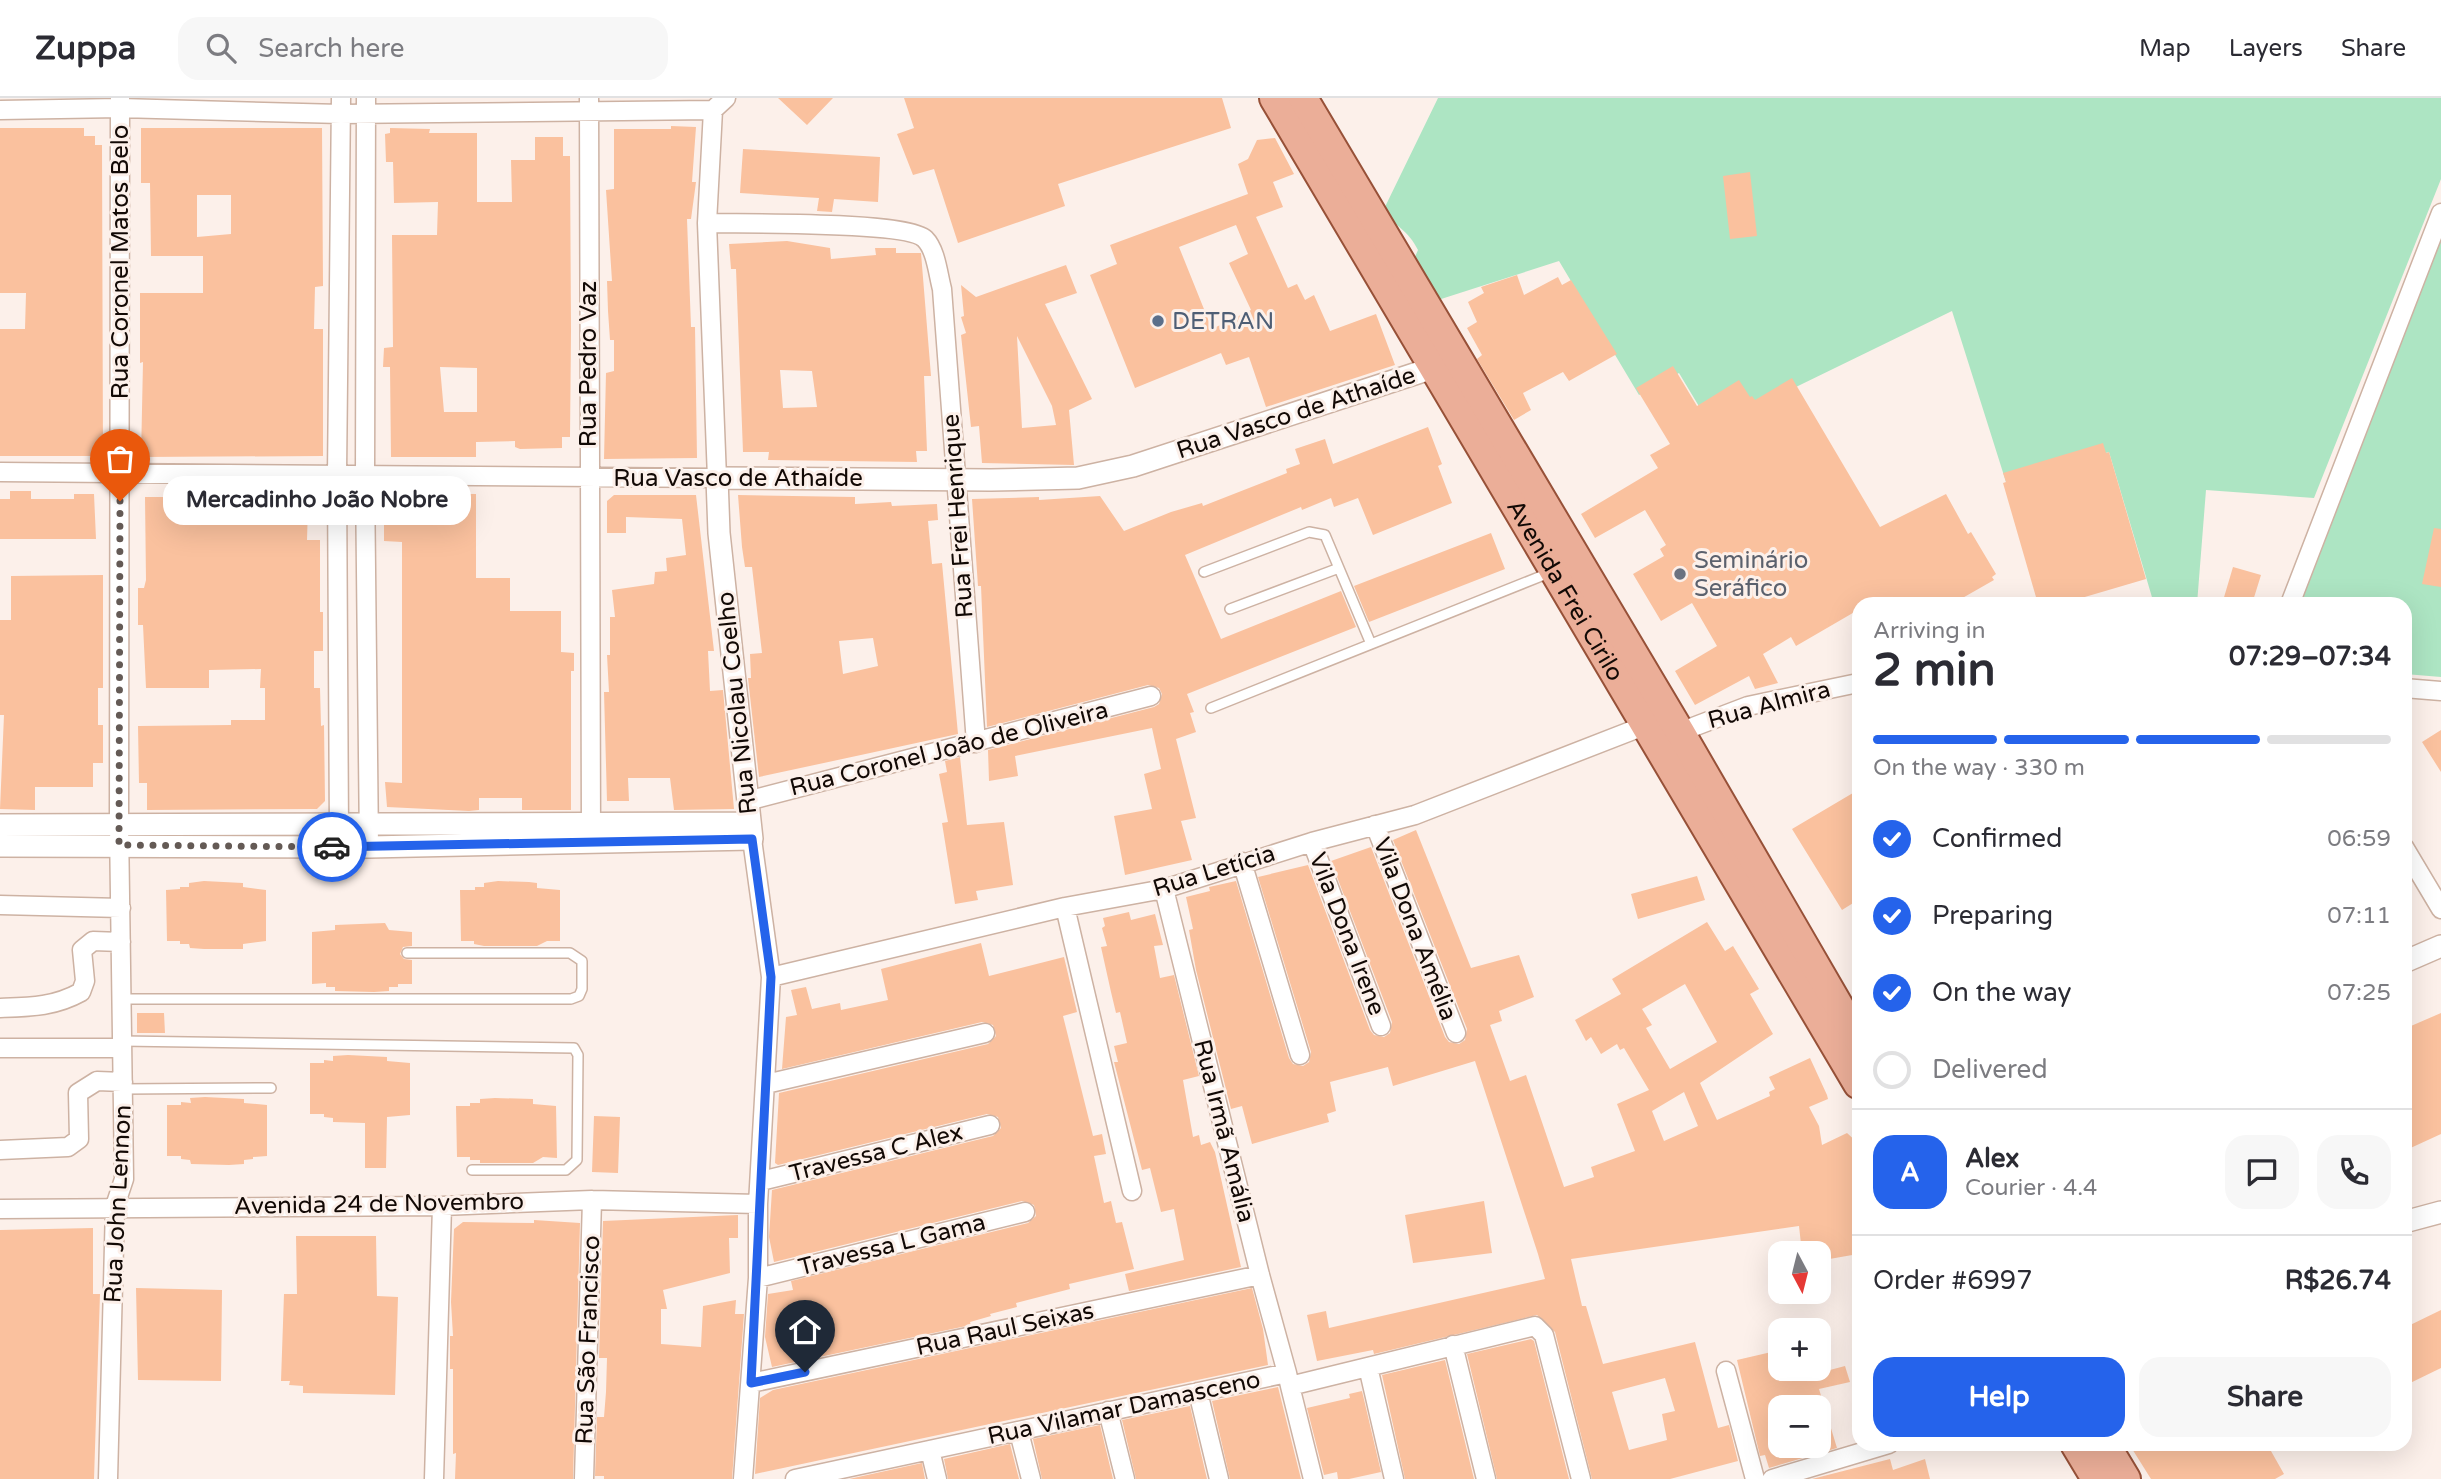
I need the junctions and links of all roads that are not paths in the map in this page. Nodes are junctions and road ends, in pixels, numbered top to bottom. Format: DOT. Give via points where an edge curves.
graph roads {
  1 [pos="1274,98"];
  2 [pos="1303,98"];
  3 [pos="120,103"];
  4 [pos="589,104"];
  5 [pos="719,104"];
  6 [pos="341,106"];
  7 [pos="366,106"];
  8 [pos="0,110"];
  9 [pos="2441,213"];
  10 [pos="707,223"];
  11 [pos="1446,363"];
  12 [pos="0,472"];
  13 [pos="120,474"];
  14 [pos="337,475"];
  15 [pos="588,477"];
  16 [pos="365,478"];
  17 [pos="718,478"];
  18 [pos="955,480"];
  19 [pos="1339,568"];
  20 [pos="1554,571"];
  21 [pos="1203,572"];
  22 [pos="2293,597"];
  23 [pos="1230,609"];
  24 [pos="1371,644"];
  25 [pos="1852,684"];
  26 [pos="2412,689"];
  27 [pos="2441,691"];
  28 [pos="1151,696"];
  29 [pos="1211,708"];
  30 [pos="1665,724"];
  31 [pos="976,743"];
  32 [pos="747,800"];
  33 [pos="0,825"];
  34 [pos="1375,825"];
  35 [pos="751,831"];
  36 [pos="591,833"];
  37 [pos="119,835"];
  38 [pos="338,836"];
  39 [pos="369,836"];
  40 [pos="1312,842"];
  41 [pos="0,846"];
  42 [pos="2412,860"];
  43 [pos="1242,862"];
  44 [pos="1164,889"];
  45 [pos="0,905"];
  46 [pos="1065,907"];
  47 [pos="121,908"];
  48 [pos="2441,909"];
  49 [pos="121,942"];
  50 [pos="2441,946"];
  51 [pos="407,953"];
  52 [pos="2412,959"];
  53 [pos="771,977"];
  54 [pos="122,999"];
  55 [pos="0,1007"];
  56 [pos="1381,1026"];
  57 [pos="1852,1029"];
  58 [pos="985,1032"];
  59 [pos="1456,1032"];
  60 [pos="122,1045"];
  61 [pos="0,1048"];
  62 [pos="1300,1055"];
  63 [pos="1852,1073"];
  64 [pos="765,1084"];
  65 [pos="124,1085"];
  66 [pos="271,1088"];
  67 [pos="990,1125"];
  68 [pos="0,1150"];
  69 [pos="472,1170"];
  70 [pos="761,1181"];
  71 [pos="1132,1191"];
  72 [pos="592,1200"];
  73 [pos="758,1204"];
  74 [pos="115,1206"];
  75 [pos="442,1206"];
  76 [pos="0,1209"];
  77 [pos="1025,1212"];
  78 [pos="2441,1212"];
  79 [pos="2412,1220"];
  80 [pos="1259,1275"];
  81 [pos="758,1279"];
  82 [pos="1453,1345"];
  83 [pos="1368,1367"];
  84 [pos="1727,1371"];
  85 [pos="1289,1379"];
  86 [pos="751,1383"];
  87 [pos="1198,1392"];
  88 [pos="1108,1411"];
  89 [pos="1019,1432"];
  90 [pos="930,1450"];
  91 [pos="1866,1451"];
  92 [pos="2085,1451"];
  93 [pos="2110,1469"];
  94 [pos="844,1474"];
  95 [pos="1389,1478"];
  96 [pos="108,1479"];
  97 [pos="434,1479"];
  98 [pos="584,1479"];
  99 [pos="743,1479"];
  100 [pos="795,1479"];
  101 [pos="937,1479"];
  102 [pos="1031,1479"];
  103 [pos="1125,1479"];
  104 [pos="1219,1479"];
  105 [pos="1313,1479"];
  106 [pos="1486,1479"];
  107 [pos="1581,1479"];
  108 [pos="1755,1479"];
  109 [pos="1772,1479"];
  1 -- 11 [label="main road, Avenida Frei Cirilo"];
  2 -- 11 [label="main road, Avenida Frei Cirilo"];
  3 -- 6 [label="street"];
  3 -- 8 [label="street"];
  3 -- 13 [label="street, Rua Coronel Matos Belo"];
  4 -- 5 [label="street"];
  4 -- 7 [label="street"];
  4 -- 15 [label="street, Rua Pedro Vaz"];
  5 -- 10 [label="street, Rua Nicolau Coelho"];
  6 -- 7 [label="street"];
  6 -- 14 [label="street"];
  7 -- 16 [label="street"];
  9 -- 22 [label="street"];
  10 -- 17 [label="street, Rua Nicolau Coelho"];
  10 -- 18 [label="street, Rua Frei Henrique" via="862,227 919,234 928,241 942,289"];
  11 -- 18 [label="street, Rua Vasco de Athaíde" via="1133,466 1078,478"];
  11 -- 20 [label="main road, Avenida Frei Cirilo"];
  11 -- 30 [label="main road, Avenida Frei Cirilo"];
  12 -- 13 [label="street, Rua Vasco de Athaíde"];
  13 -- 14 [label="street, Rua Vasco de Athaíde"];
  13 -- 37 [label="street, Rua Coronel Matos Belo"];
  14 -- 16 [label="street, Rua Vasco de Athaíde"];
  14 -- 38 [label="street"];
  15 -- 16 [label="street, Rua Vasco de Athaíde"];
  15 -- 17 [label="street, Rua Vasco de Athaíde"];
  15 -- 36 [label="street, Rua Pedro Vaz"];
  16 -- 39 [label="street"];
  17 -- 18 [label="street, Rua Vasco de Athaíde"];
  17 -- 32 [label="street, Rua Nicolau Coelho" via="719,533"];
  18 -- 31 [label="street, Rua Frei Henrique"];
  19 -- 21 [label="lane" via="1325,535 1308,532"];
  19 -- 23 [label="lane"];
  19 -- 24 [label="lane"];
  20 -- 24 [label="lane"];
  20 -- 30 [label="main road, Avenida Frei Cirilo"];
  24 -- 29 [label="lane"];
  25 -- 30 [label="street, Rua Almira"];
  26 -- 27 [label="street"];
  28 -- 31 [label="street, Rua Coronel João de Oliveira"];
  30 -- 34 [label="street, Rua Letícia" via="1415,815"];
  30 -- 57 [label="main road, Avenida Frei Cirilo"];
  30 -- 63 [label="main road, Avenida Frei Cirilo"];
  31 -- 32 [label="street, Rua Coronel João de Oliveira"];
  32 -- 35 [label="street, Rua Nicolau Coelho"];
  33 -- 37 [label="street"];
  34 -- 40 [label="street, Rua Letícia"];
  34 -- 59 [label="street, Vila Dona Amélia"];
  35 -- 36 [label="street"];
  35 -- 53 [label="street, Rua Nicolau Coelho"];
  36 -- 39 [label="street"];
  37 -- 38 [label="street"];
  37 -- 41 [label="street"];
  37 -- 47 [label="street, Rua John Lennon"];
  38 -- 39 [label="street"];
  40 -- 43 [label="street, Rua Letícia"];
  40 -- 56 [label="street, Vila Dona Irene"];
  42 -- 48 [label="street"];
  43 -- 44 [label="street, Rua Letícia"];
  43 -- 62 [label="street"];
  44 -- 46 [label="street, Rua Letícia"];
  44 -- 80 [label="street, Rua Irmã Amália"];
  45 -- 47 [label="street"];
  46 -- 53 [label="street, Rua Letícia"];
  46 -- 71 [label="street"];
  47 -- 49 [label="street, Rua John Lennon"];
  49 -- 54 [label="street, Rua John Lennon"];
  49 -- 55 [label="street" via="93,941 82,950 85,981 81,992 68,999 48,1007"];
  50 -- 52 [label="street"];
  51 -- 54 [label="lane" via="570,953 582,961 582,989 571,999"];
  53 -- 64 [label="street, Rua Nicolau Coelho"];
  54 -- 60 [label="street, Rua John Lennon"];
  58 -- 64 [label="street"];
  60 -- 61 [label="street"];
  60 -- 65 [label="street, Rua John Lennon"];
  60 -- 69 [label="lane" via="575,1048 574,1166 566,1170"];
  64 -- 70 [label="street, Rua Nicolau Coelho"];
  65 -- 66 [label="lane"];
  65 -- 68 [label="street" via="97,1081 78,1093 79,1139 68,1147"];
  65 -- 74 [label="street, Rua John Lennon" via="124,1179"];
  67 -- 70 [label="street, Travessa C Alex"];
  70 -- 73 [label="street, Rua Nicolau Coelho"];
  72 -- 73 [label="street, Avenida 24 de Novembro"];
  72 -- 75 [label="street, Avenida 24 de Novembro"];
  72 -- 98 [label="street, Rua São Francisco"];
  73 -- 81 [label="street, Rua Nicolau Coelho"];
  74 -- 75 [label="street, Avenida 24 de Novembro"];
  74 -- 76 [label="street, Avenida 24 de Novembro"];
  74 -- 96 [label="street, Rua John Lennon"];
  75 -- 97 [label="street"];
  77 -- 81 [label="street, Travessa L Gama"];
  78 -- 79 [label="street"];
  80 -- 85 [label="street, Rua Irmã Amália"];
  80 -- 86 [label="street, Rua Raul Seixas"];
  81 -- 86 [label="street, Rua Nicolau Coelho"];
  82 -- 83 [label="street, Rua Vilamar Damasceno"];
  82 -- 106 [label="street"];
  82 -- 107 [label="street, Rua Vilamar Damasceno" via="1538,1327 1544,1335"];
  83 -- 85 [label="street, Rua Vilamar Damasceno"];
  83 -- 95 [label="street"];
  84 -- 108 [label="street"];
  85 -- 87 [label="street, Rua Vilamar Damasceno"];
  85 -- 105 [label="street, Rua Irmã Amália"];
  86 -- 99 [label="street, Rua Nicolau Coelho"];
  87 -- 88 [label="street, Rua Vilamar Damasceno"];
  87 -- 104 [label="street"];
  88 -- 89 [label="street, Rua Vilamar Damasceno"];
  88 -- 103 [label="street"];
  89 -- 90 [label="street, Rua Vilamar Damasceno"];
  89 -- 102 [label="street"];
  90 -- 94 [label="street, Rua Vilamar Damasceno"];
  90 -- 101 [label="street"];
  91 -- 109 [label="street"];
  92 -- 93 [label="main road"];
  94 -- 100 [label="street, Rua Vilamar Damasceno"];
}
